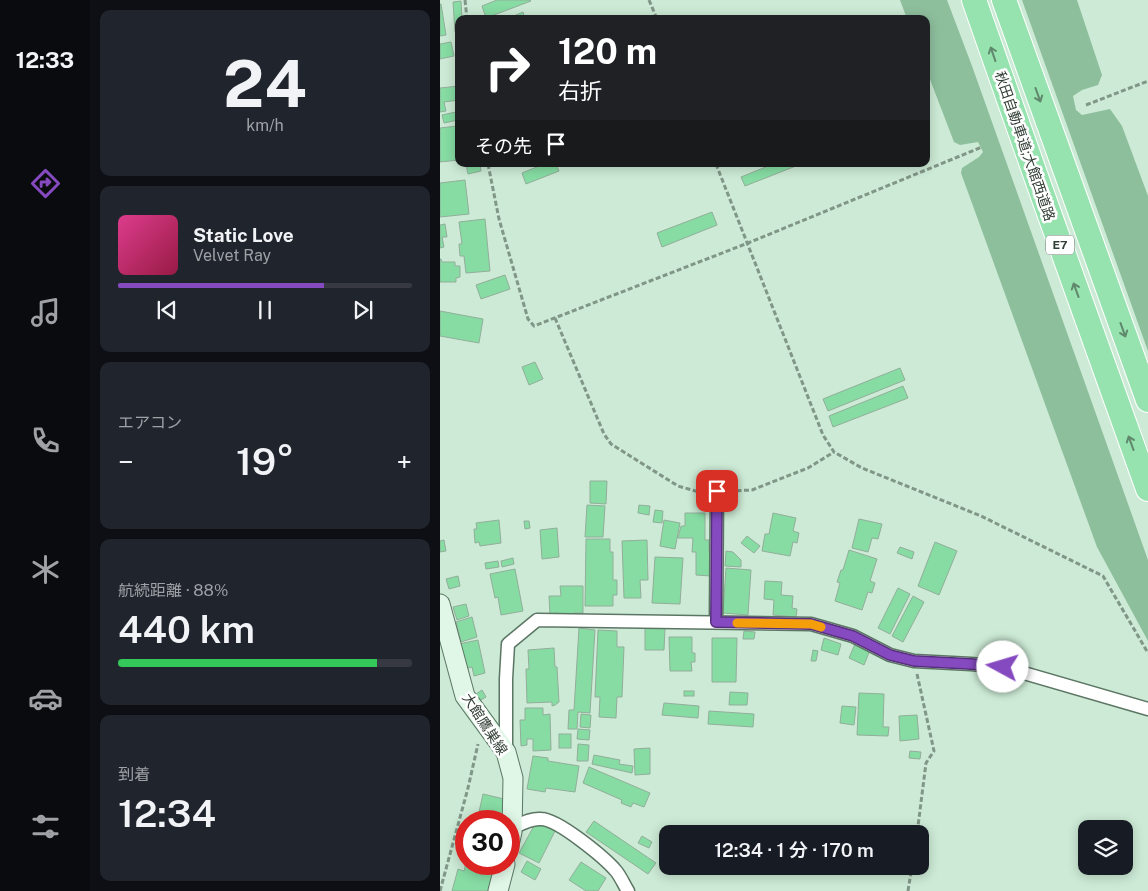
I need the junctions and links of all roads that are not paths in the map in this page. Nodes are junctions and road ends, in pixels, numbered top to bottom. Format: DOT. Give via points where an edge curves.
graph roads {
  1 [pos="974,0"];
  2 [pos="1004,0"];
  3 [pos="1148,400"];
  4 [pos="1148,489"];
  5 [pos="717,491"];
  6 [pos="440,604"];
  7 [pos="716,622"];
  8 [pos="1148,709"];
  9 [pos="506,752"];
  10 [pos="511,810"];
  11 [pos="520,829"];
  12 [pos="502,875"];
  13 [pos="498,891"];
  14 [pos="628,891"];
  4 -- 1 [label="highway, 秋田自動車道;大館西道路 / E7, one-way"];
  2 -- 3 [label="highway, 秋田自動車道;大館西道路 / E7, one-way"];
  5 -- 7 [label="street"];
  6 -- 9 [label="main road, 大館鷹巣線" via="465,696"];
  7 -- 8 [label="street" via="811,624 853,636 890,655 914,661 1003,667"];
  7 -- 9 [label="street" via="537,620 508,644"];
  9 -- 10 [label="main road, 大館鷹巣線" via="513,778"];
  11 -- 14 [label="street" via="532,820 543,818 561,827 588,845 616,872"];
  12 -- 13 [label="main road"];
}
